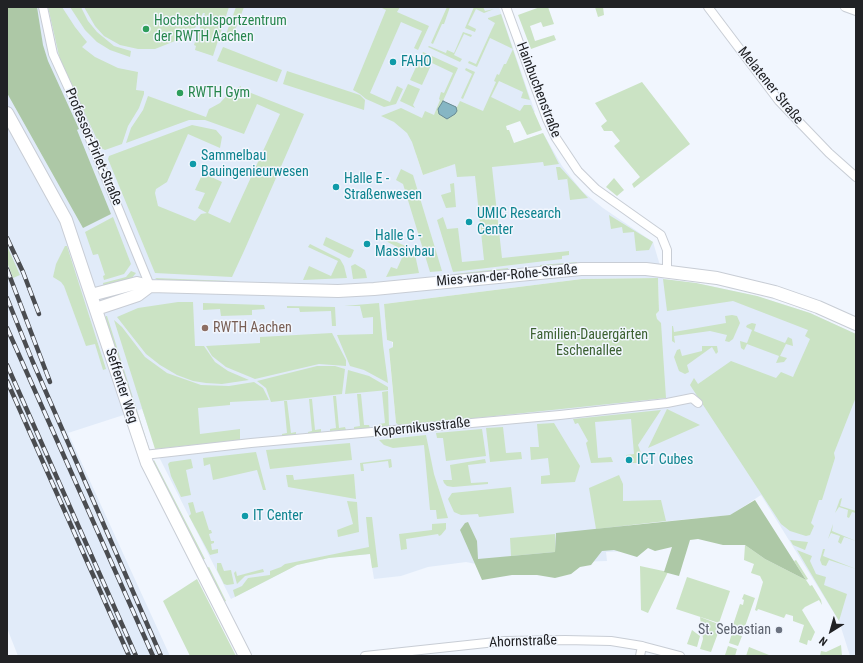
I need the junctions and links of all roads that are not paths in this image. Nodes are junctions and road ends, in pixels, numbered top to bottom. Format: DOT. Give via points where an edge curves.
graph roads {
  1 [pos="43,7"];
  2 [pos="506,7"];
  3 [pos="708,7"];
  4 [pos="845,7"];
  5 [pos="856,11"];
  6 [pos="7,113"];
  7 [pos="856,177"];
  8 [pos="666,270"];
  9 [pos="150,286"];
  10 [pos="91,295"];
  11 [pos="96,309"];
  12 [pos="856,324"];
  13 [pos="698,403"];
  14 [pos="144,455"];
  15 [pos="642,646"];
  16 [pos="245,656"];
  17 [pos="365,656"];
  18 [pos="640,656"];
  19 [pos="680,656"];
  1 -- 9 [label="street, Professor-Pirlet-Straße" via="52,54 74,100"];
  2 -- 8 [label="street, Hainbuchenstraße" via="556,138 578,171 596,189 661,234 667,250"];
  3 -- 7 [label="street, Melatener Straße" via="779,101"];
  4 -- 5 [label="street"];
  6 -- 10 [label="street, Seffenter Weg" via="66,220"];
  8 -- 9 [label="street, Mies-van-der-Rohe-Straße" via="581,269 374,290"];
  8 -- 12 [label="street, Mies-van-der-Rohe-Straße" via="717,278 775,292"];
  9 -- 10 [label="street, Mies-van-der-Rohe-Straße" via="137,283"];
  9 -- 11 [label="street" via="138,295"];
  10 -- 11 [label="street, Seffenter Weg"];
  11 -- 14 [label="street, Seffenter Weg"];
  13 -- 14 [label="street, Kopernikusstraße" via="692,398 560,415"];
  14 -- 16 [label="street, Seffenter Weg"];
  15 -- 17 [label="street, Ahornstraße" via="604,641 505,641"];
  15 -- 18 [label="street"];
  15 -- 19 [label="street, Ahornstraße"];
}
